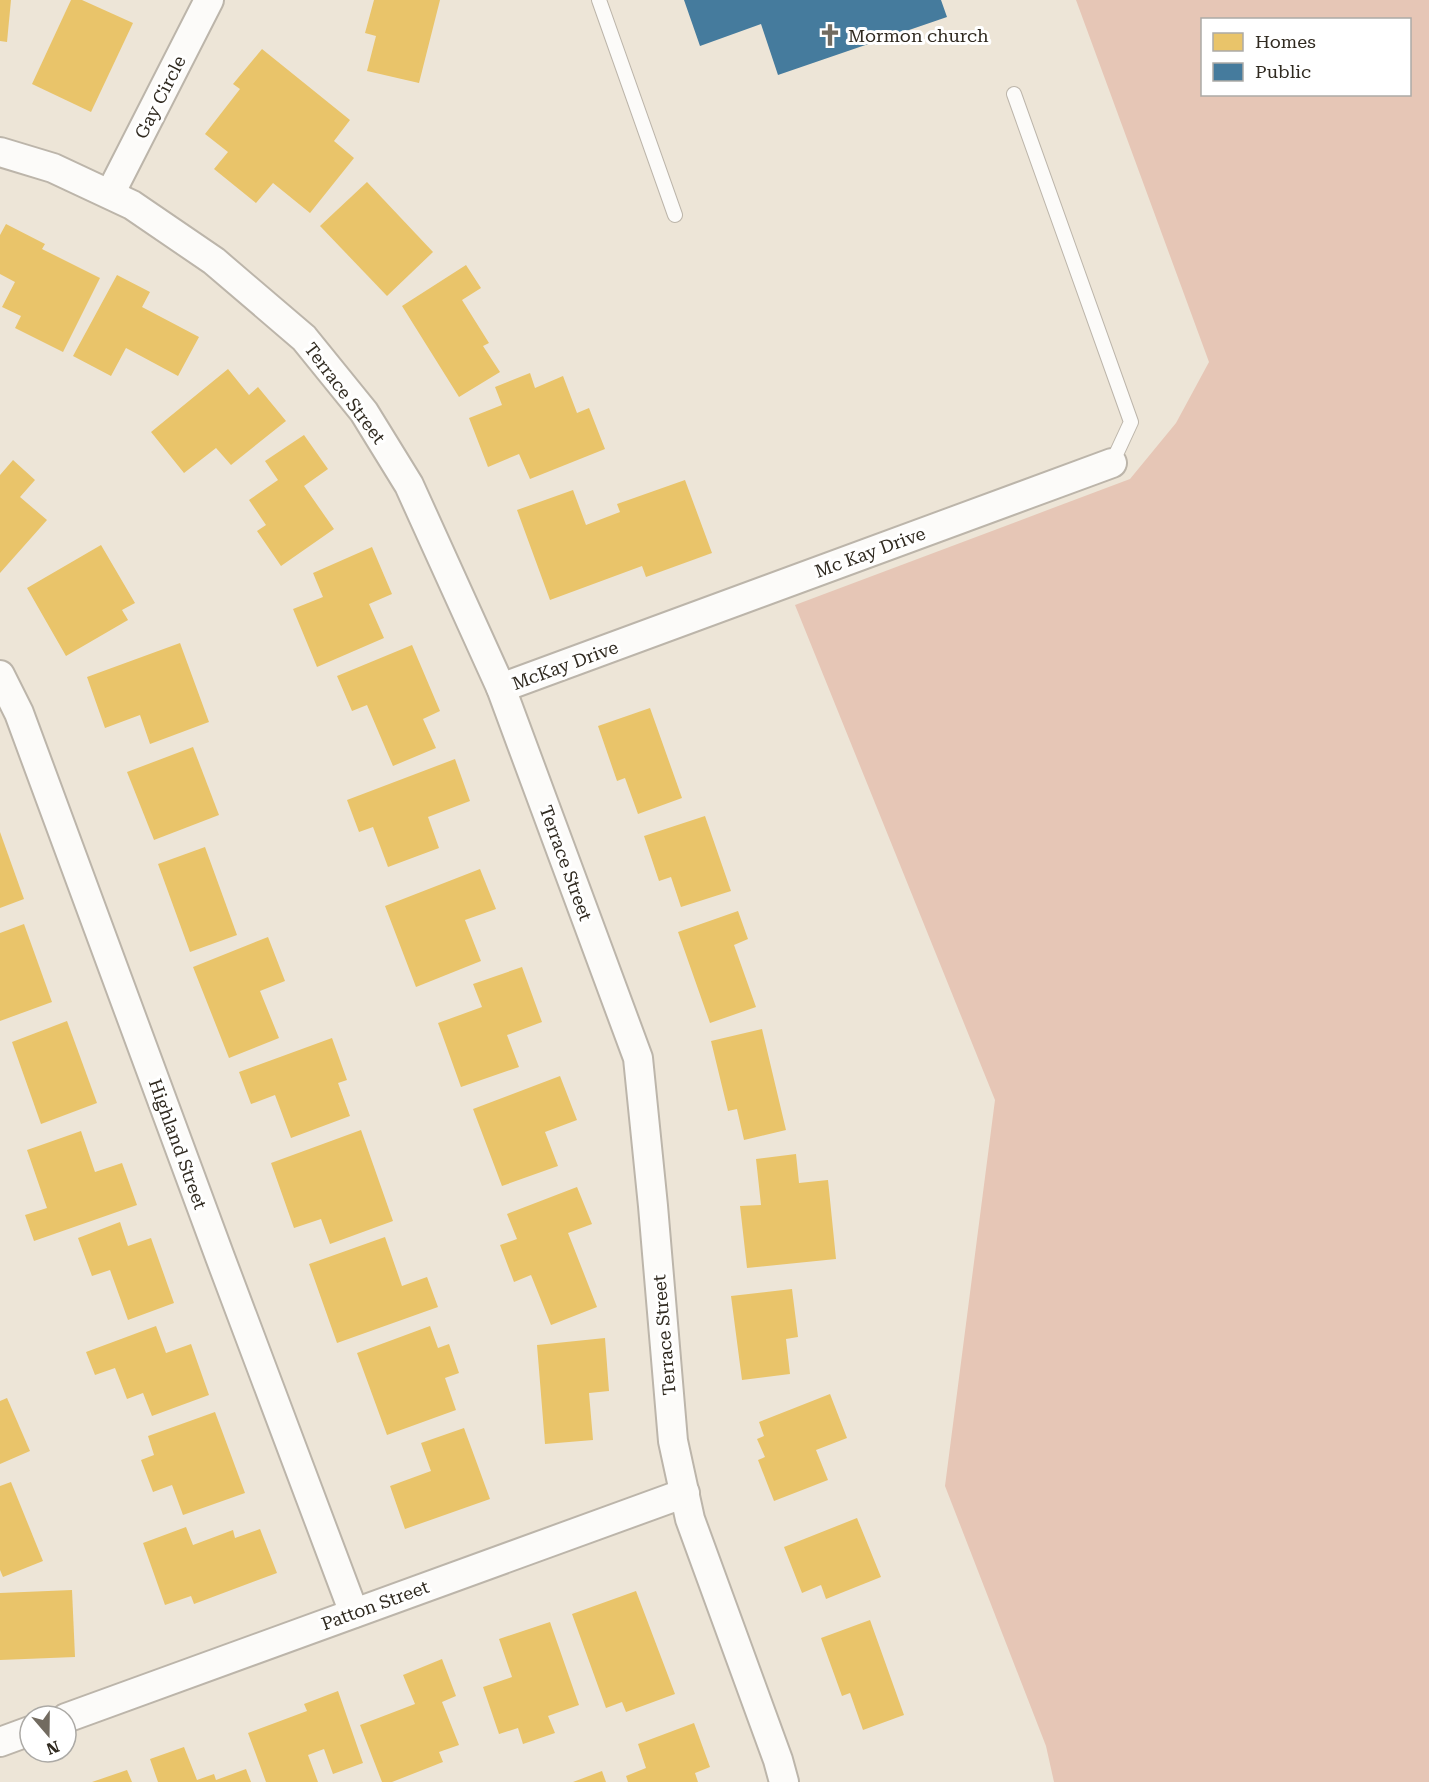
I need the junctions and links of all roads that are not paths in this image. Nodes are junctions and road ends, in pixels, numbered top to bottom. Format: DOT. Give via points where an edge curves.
graph roads {
  1 [pos="209,0"];
  2 [pos="600,0"];
  3 [pos="1014,94"];
  4 [pos="0,152"];
  5 [pos="110,194"];
  6 [pos="675,215"];
  7 [pos="1112,463"];
  8 [pos="629,641"];
  9 [pos="0,675"];
  10 [pos="501,688"];
  11 [pos="685,1493"];
  12 [pos="354,1613"];
  13 [pos="78,1714"];
  14 [pos="18,1735"];
  15 [pos="0,1742"];
  16 [pos="784,1782"];
  1 -- 5 [label="street, Gay Circle"];
  2 -- 6 [label="lane"];
  3 -- 7 [label="lane" via="1131,422"];
  4 -- 5 [label="street, Terrace Street" via="53,168"];
  5 -- 10 [label="street, Terrace Street" via="214,261 304,338 364,412 409,484"];
  7 -- 8 [label="street, Mc Kay Drive"];
  8 -- 10 [label="street, McKay Drive"];
  9 -- 12 [label="street, Highland Street" via="19,713"];
  10 -- 11 [label="street, Terrace Street" via="638,1058 673,1441"];
  11 -- 12 [label="street, Patton Street"];
  11 -- 16 [label="street, Terrace Street" via="690,1519"];
  12 -- 13 [label="street, Patton Street"];
  14 -- 15 [label="street"];
}
